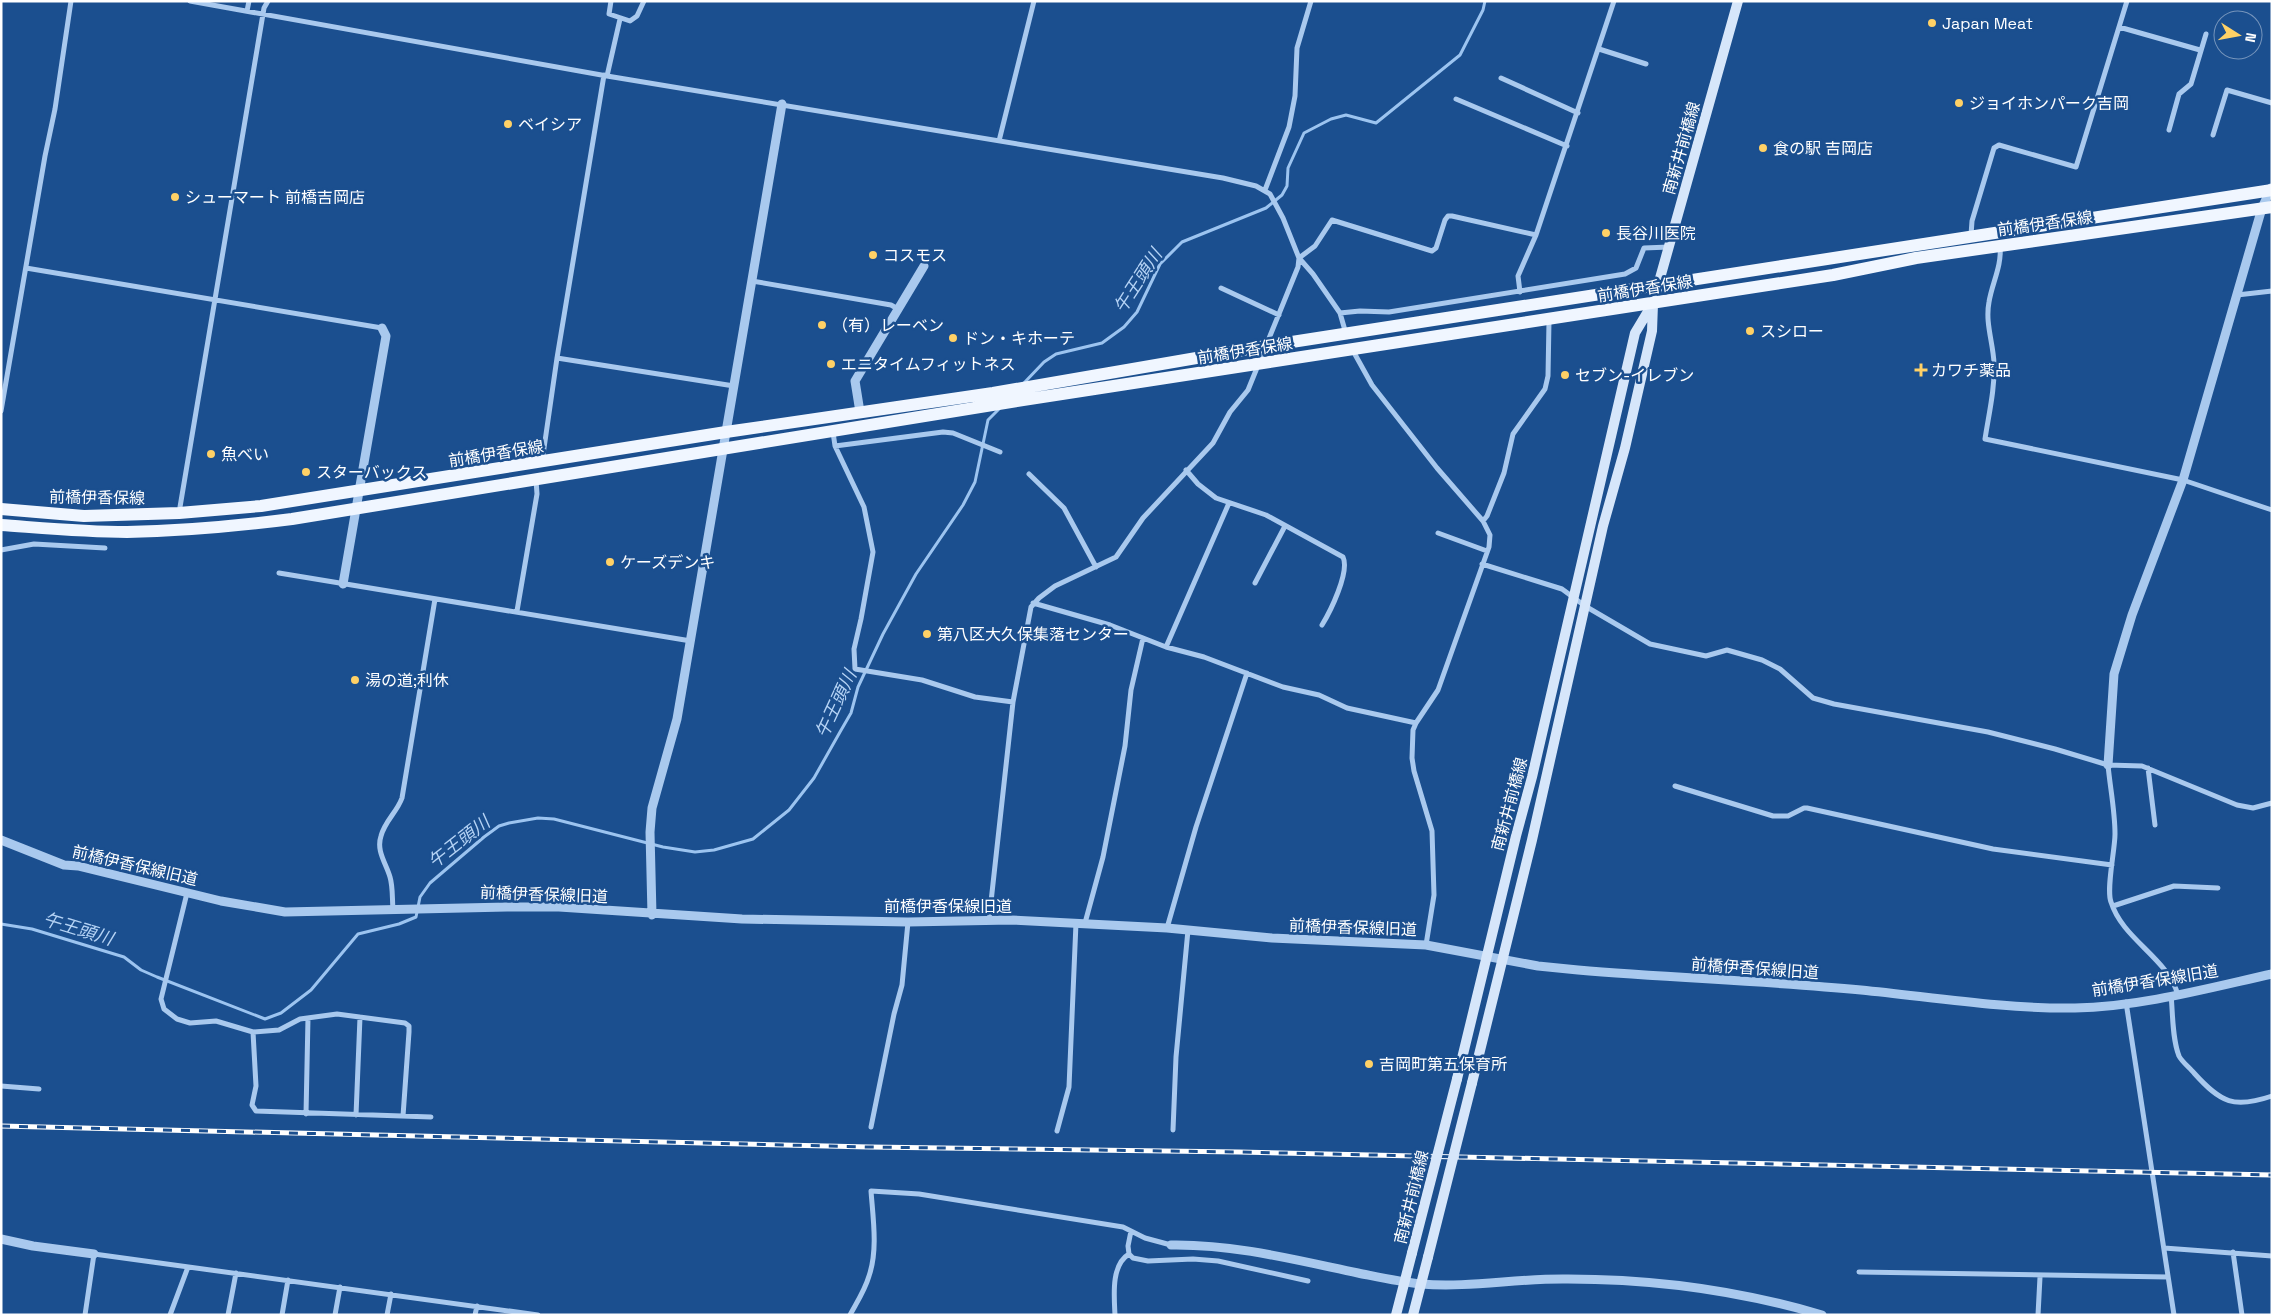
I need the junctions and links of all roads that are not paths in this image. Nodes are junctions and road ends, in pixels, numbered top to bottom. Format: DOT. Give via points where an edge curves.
graph roads {
  1 [pos="71,1"];
  2 [pos="190,1"];
  3 [pos="249,1"];
  4 [pos="268,1"];
  5 [pos="611,1"];
  6 [pos="644,1"];
  7 [pos="1034,1"];
  8 [pos="1311,1"];
  9 [pos="1614,1"];
  10 [pos="1738,1"];
  11 [pos="2127,1"];
  12 [pos="248,11"];
  13 [pos="265,14"];
  14 [pos="620,19"];
  15 [pos="2119,27"];
  16 [pos="2206,34"];
  17 [pos="1599,49"];
  18 [pos="2200,50"];
  19 [pos="1646,64"];
  20 [pos="606,76"];
  21 [pos="1501,78"];
  22 [pos="1456,99"];
  23 [pos="2272,103"];
  24 [pos="782,104"];
  25 [pos="1578,113"];
  26 [pos="2169,130"];
  27 [pos="2213,135"];
  28 [pos="999,142"];
  29 [pos="1567,146"];
  30 [pos="2271,188"];
  31 [pos="1267,192"];
  32 [pos="2267,207"];
  33 [pos="1536,235"];
  34 [pos="1971,238"];
  35 [pos="2000,246"];
  36 [pos="1669,247"];
  37 [pos="1299,258"];
  38 [pos="924,266"];
  39 [pos="26,268"];
  40 [pos="752,281"];
  41 [pos="1658,286"];
  42 [pos="1221,288"];
  43 [pos="2272,291"];
  44 [pos="1520,292"];
  45 [pos="2237,295"];
  46 [pos="215,298"];
  47 [pos="1653,303"];
  48 [pos="898,309"];
  49 [pos="1340,313"];
  50 [pos="1279,315"];
  51 [pos="1548,318"];
  52 [pos="382,328"];
  53 [pos="1346,334"];
  54 [pos="1266,346"];
  55 [pos="1352,350"];
  56 [pos="557,358"];
  57 [pos="1258,365"];
  58 [pos="734,386"];
  59 [pos="1,411"];
  60 [pos="860,412"];
  61 [pos="726,432"];
  62 [pos="833,432"];
  63 [pos="835,446"];
  64 [pos="722,451"];
  65 [pos="1000,452"];
  66 [pos="542,462"];
  67 [pos="1186,470"];
  68 [pos="1029,474"];
  69 [pos="536,480"];
  70 [pos="2183,480"];
  71 [pos="359,492"];
  72 [pos="1229,503"];
  73 [pos="1,509"];
  74 [pos="356,509"];
  75 [pos="2272,510"];
  76 [pos="179,513"];
  77 [pos="1483,521"];
  78 [pos="1,525"];
  79 [pos="1285,526"];
  80 [pos="1438,533"];
  81 [pos="105,548"];
  82 [pos="1,550"];
  83 [pos="1488,551"];
  84 [pos="1482,564"];
  85 [pos="1096,567"];
  86 [pos="280,572"];
  87 [pos="343,584"];
  88 [pos="1255,584"];
  89 [pos="1574,596"];
  90 [pos="435,599"];
  91 [pos="1033,603"];
  92 [pos="1585,606"];
  93 [pos="517,611"];
  94 [pos="1322,625"];
  95 [pos="1143,638"];
  96 [pos="691,641"];
  97 [pos="1166,647"];
  98 [pos="1247,673"];
  99 [pos="1013,702"];
  100 [pos="1416,723"];
  101 [pos="2108,765"];
  102 [pos="2148,768"];
  103 [pos="1675,786"];
  104 [pos="2272,803"];
  105 [pos="2154,824"];
  106 [pos="1,840"];
  107 [pos="2112,865"];
  108 [pos="2218,888"];
  109 [pos="186,893"];
  110 [pos="2113,906"];
  111 [pos="393,909"];
  112 [pos="652,915"];
  113 [pos="989,920"];
  114 [pos="908,922"];
  115 [pos="1081,923"];
  116 [pos="1167,928"];
  117 [pos="1188,930"];
  118 [pos="1426,945"];
  119 [pos="1488,956"];
  120 [pos="1503,958"];
  121 [pos="2272,974"];
  122 [pos="2175,995"];
  123 [pos="2126,1002"];
  124 [pos="360,1017"];
  125 [pos="308,1018"];
  126 [pos="253,1032"];
  127 [pos="1,1086"];
  128 [pos="39,1089"];
  129 [pos="2272,1096"];
  130 [pos="306,1114"];
  131 [pos="356,1115"];
  132 [pos="403,1116"];
  133 [pos="431,1117"];
  134 [pos="871,1127"];
  135 [pos="1173,1130"];
  136 [pos="1057,1131"];
  137 [pos="1131,1231"];
  138 [pos="1,1239"];
  139 [pos="1171,1245"];
  140 [pos="2164,1248"];
  141 [pos="2233,1252"];
  142 [pos="94,1254"];
  143 [pos="1129,1254"];
  144 [pos="2272,1256"];
  145 [pos="188,1266"];
  146 [pos="1859,1272"];
  147 [pos="236,1273"];
  148 [pos="2040,1276"];
  149 [pos="2168,1277"];
  150 [pos="288,1280"];
  151 [pos="1308,1281"];
  152 [pos="1404,1282"];
  153 [pos="1421,1284"];
  154 [pos="340,1287"];
  155 [pos="391,1294"];
  156 [pos="477,1306"];
  157 [pos="1397,1311"];
  158 [pos="1414,1311"];
  159 [pos="535,1314"];
  160 [pos="85,1315"];
  161 [pos="170,1315"];
  162 [pos="228,1315"];
  163 [pos="282,1315"];
  164 [pos="335,1315"];
  165 [pos="388,1315"];
  166 [pos="475,1315"];
  167 [pos="538,1315"];
  168 [pos="850,1315"];
  169 [pos="1115,1315"];
  170 [pos="1822,1315"];
  171 [pos="2038,1315"];
  172 [pos="2174,1315"];
  173 [pos="2242,1315"];
  1 -- 39 [label="street"];
  2 -- 12 [label="street"];
  3 -- 12 [label="street"];
  4 -- 13 [label="street"];
  5 -- 14 [label="street" via="610,14"];
  6 -- 14 [label="street" via="634,20"];
  7 -- 28 [label="street"];
  8 -- 31 [label="street" via="1297,48 1295,96 1289,127"];
  9 -- 17 [label="street"];
  10 -- 36 [label="main road, 南新井前橋線"];
  11 -- 15 [label="street"];
  12 -- 13 [label="street"];
  13 -- 20 [label="street"];
  13 -- 46 [label="street"];
  14 -- 20 [label="street"];
  15 -- 18 [label="street"];
  15 -- 34 [label="street" via="2076,167 1999,145 1994,148 1972,221"];
  16 -- 18 [label="street"];
  17 -- 19 [label="street"];
  17 -- 25 [label="street"];
  18 -- 26 [label="street" via="2191,84 2179,94"];
  20 -- 24 [label="street"];
  20 -- 56 [label="street"];
  21 -- 25 [label="street"];
  22 -- 29 [label="street"];
  23 -- 27 [label="street" via="2227,90"];
  24 -- 28 [label="street"];
  24 -- 40 [label="street"];
  25 -- 29 [label="street"];
  28 -- 31 [label="street" via="1223,178"];
  29 -- 33 [label="street"];
  30 -- 32 [label="street"];
  30 -- 34 [label="main road, 前橋伊香保線" via="2170,201"];
  31 -- 37 [label="street" via="1279,209"];
  32 -- 35 [label="main road, 前橋伊香保線"];
  32 -- 45 [label="street"];
  33 -- 37 [label="street" via="1448,216 1436,248 1432,250 1332,220 1315,246"];
  33 -- 44 [label="street" via="1518,276"];
  34 -- 41 [label="main road, 前橋伊香保線"];
  35 -- 47 [label="main road, 前橋伊香保線"];
  35 -- 70 [label="street" via="2001,257 1989,302 1994,389 1985,439"];
  36 -- 41 [label="main road, 南新井前橋線"];
  36 -- 44 [label="street" via="1644,248 1636,268 1625,274"];
  37 -- 49 [label="street"];
  37 -- 50 [label="street"];
  38 -- 48 [label="street"];
  39 -- 46 [label="street"];
  39 -- 59 [label="street"];
  40 -- 48 [label="street" via="891,305"];
  40 -- 58 [label="street"];
  41 -- 47 [label="main road, 南新井前橋線"];
  41 -- 53 [label="main road, 前橋伊香保線"];
  42 -- 50 [label="street"];
  43 -- 45 [label="street"];
  44 -- 49 [label="street" via="1388,312"];
  45 -- 70 [label="street"];
  46 -- 52 [label="street"];
  46 -- 76 [label="street"];
  47 -- 51 [label="main road, 前橋伊香保線"];
  47 -- 89 [label="main road, 南新井前橋線" via="1635,333"];
  47 -- 92 [label="main road, 南新井前橋線" via="1652,331"];
  48 -- 60 [label="street" via="855,381"];
  49 -- 53 [label="street"];
  50 -- 54 [label="street"];
  51 -- 55 [label="main road, 前橋伊香保線"];
  51 -- 77 [label="street" via="1545,389 1513,434 1504,473"];
  52 -- 71 [label="street" via="386,336"];
  53 -- 54 [label="main road, 前橋伊香保線"];
  54 -- 57 [label="street"];
  54 -- 60 [label="main road, 前橋伊香保線" via="993,393"];
  55 -- 57 [label="main road, 前橋伊香保線"];
  55 -- 77 [label="street" via="1372,385"];
  56 -- 58 [label="street"];
  56 -- 66 [label="street"];
  57 -- 62 [label="main road, 前橋伊香保線"];
  57 -- 67 [label="street" via="1248,390 1230,412 1217,438"];
  58 -- 61 [label="street"];
  60 -- 61 [label="main road, 前橋伊香保線"];
  61 -- 64 [label="street"];
  61 -- 66 [label="main road, 前橋伊香保線"];
  62 -- 63 [label="street"];
  62 -- 64 [label="main road, 前橋伊香保線"];
  63 -- 65 [label="street" via="943,432"];
  63 -- 99 [label="street" via="864,507 872,544 870,573 853,652 854,666 922,680 975,697"];
  64 -- 69 [label="main road, 前橋伊香保線"];
  64 -- 96 [label="street"];
  66 -- 71 [label="main road, 前橋伊香保線"];
  67 -- 72 [label="street" via="1206,490"];
  67 -- 85 [label="street" via="1143,518 1116,557"];
  68 -- 85 [label="street" via="1064,508"];
  69 -- 74 [label="main road, 前橋伊香保線"];
  69 -- 93 [label="street" via="537,494"];
  70 -- 75 [label="street"];
  70 -- 101 [label="street" via="2132,615 2114,674"];
  71 -- 74 [label="street"];
  71 -- 76 [label="main road, 前橋伊香保線" via="261,506"];
  72 -- 79 [label="street" via="1250,508"];
  72 -- 97 [label="street"];
  73 -- 76 [label="main road, 前橋伊香保線" via="84,516"];
  74 -- 78 [label="main road, 前橋伊香保線" via="188,530 82,531"];
  74 -- 87 [label="street"];
  77 -- 83 [label="street" via="1490,535"];
  79 -- 88 [label="street"];
  79 -- 94 [label="street" via="1342,555 1345,560 1344,574"];
  80 -- 83 [label="street"];
  81 -- 82 [label="street" via="34,544"];
  83 -- 84 [label="street"];
  84 -- 89 [label="street" via="1562,589"];
  84 -- 100 [label="street" via="1438,690"];
  85 -- 91 [label="street" via="1060,584"];
  86 -- 87 [label="street"];
  87 -- 90 [label="street"];
  89 -- 92 [label="street"];
  89 -- 119 [label="main road, 南新井前橋線"];
  90 -- 93 [label="street"];
  90 -- 111 [label="street" via="402,798 380,839 382,857 390,877"];
  91 -- 95 [label="street" via="1074,613"];
  91 -- 99 [label="street"];
  92 -- 101 [label="street" via="1650,644 1706,656 1727,650 1762,660 1780,669 1814,698 1988,732 2056,748"];
  92 -- 120 [label="main road, 南新井前橋線"];
  93 -- 96 [label="street"];
  95 -- 97 [label="street"];
  95 -- 115 [label="street" via="1103,857"];
  96 -- 112 [label="street" via="676,726 654,797 650,832"];
  97 -- 98 [label="street"];
  98 -- 100 [label="street" via="1347,708"];
  98 -- 116 [label="street" via="1196,827"];
  99 -- 113 [label="street"];
  100 -- 118 [label="street" via="1412,758 1432,831 1434,863 1434,895"];
  101 -- 102 [label="street"];
  101 -- 107 [label="street" via="2115,834"];
  102 -- 104 [label="street" via="2237,805 2253,808"];
  102 -- 105 [label="street"];
  103 -- 107 [label="street" via="1774,816 1788,816 1807,808 1993,849"];
  106 -- 109 [label="street, 前橋伊香保線旧道" via="64,864"];
  107 -- 110 [label="street" via="2110,901"];
  108 -- 110 [label="street" via="2174,886"];
  109 -- 111 [label="street, 前橋伊香保線旧道" via="285,912"];
  109 -- 126 [label="street" via="162,1006 183,1021 216,1021"];
  110 -- 122 [label="street" via="2124,926 2167,972 2174,983"];
  111 -- 112 [label="street, 前橋伊香保線旧道" via="559,907"];
  112 -- 114 [label="street, 前橋伊香保線旧道"];
  113 -- 114 [label="street, 前橋伊香保線旧道"];
  113 -- 115 [label="street, 前橋伊香保線旧道"];
  114 -- 134 [label="street" via="902,985"];
  115 -- 116 [label="street, 前橋伊香保線旧道"];
  115 -- 136 [label="street" via="1069,1087"];
  116 -- 117 [label="street, 前橋伊香保線旧道"];
  117 -- 118 [label="street, 前橋伊香保線旧道" via="1272,938"];
  117 -- 135 [label="street"];
  118 -- 119 [label="street, 前橋伊香保線旧道"];
  119 -- 120 [label="street, 前橋伊香保線旧道"];
  119 -- 152 [label="main road, 南新井前橋線, bridge"];
  120 -- 123 [label="street, 前橋伊香保線旧道" via="1578,970 1859,990 2032,1007 2076,1008"];
  120 -- 153 [label="main road, 南新井前橋線, bridge"];
  121 -- 122 [label="street, 前橋伊香保線旧道"];
  122 -- 123 [label="street, 前橋伊香保線旧道"];
  122 -- 129 [label="street" via="2174,1026 2180,1057 2209,1090 2226,1100 2240,1103"];
  123 -- 140 [label="street"];
  124 -- 125 [label="street" via="337,1014"];
  124 -- 131 [label="street"];
  124 -- 132 [label="street" via="409,1026"];
  125 -- 126 [label="street" via="279,1030"];
  125 -- 130 [label="street"];
  126 -- 130 [label="street" via="256,1086 252,1108 259,1112"];
  127 -- 128 [label="street"];
  130 -- 131 [label="street"];
  131 -- 132 [label="street"];
  132 -- 133 [label="street"];
  137 -- 139 [label="street" via="1160,1244"];
  137 -- 143 [label="street"];
  137 -- 168 [label="street" via="1123,1227 944,1198 871,1191 872,1266"];
  138 -- 142 [label="street"];
  139 -- 152 [label="street" via="1246,1250"];
  140 -- 141 [label="street"];
  140 -- 149 [label="street"];
  141 -- 144 [label="street"];
  141 -- 173 [label="street"];
  142 -- 145 [label="street"];
  142 -- 160 [label="street"];
  143 -- 151 [label="street" via="1148,1261 1193,1258 1218,1261"];
  143 -- 169 [label="street" via="1117,1269"];
  145 -- 147 [label="street"];
  145 -- 161 [label="street"];
  146 -- 148 [label="street"];
  147 -- 150 [label="street"];
  147 -- 162 [label="street"];
  148 -- 149 [label="street"];
  148 -- 171 [label="street"];
  149 -- 172 [label="street"];
  150 -- 154 [label="street"];
  150 -- 163 [label="street"];
  152 -- 153 [label="street"];
  152 -- 157 [label="main road, 南新井前橋線"];
  153 -- 158 [label="main road, 南新井前橋線"];
  153 -- 170 [label="street" via="1461,1286 1560,1279 1605,1280 1688,1287"];
  154 -- 155 [label="street"];
  154 -- 164 [label="street"];
  155 -- 156 [label="street"];
  155 -- 165 [label="street"];
  156 -- 159 [label="street"];
  156 -- 166 [label="street"];
  159 -- 167 [label="street"];
}
